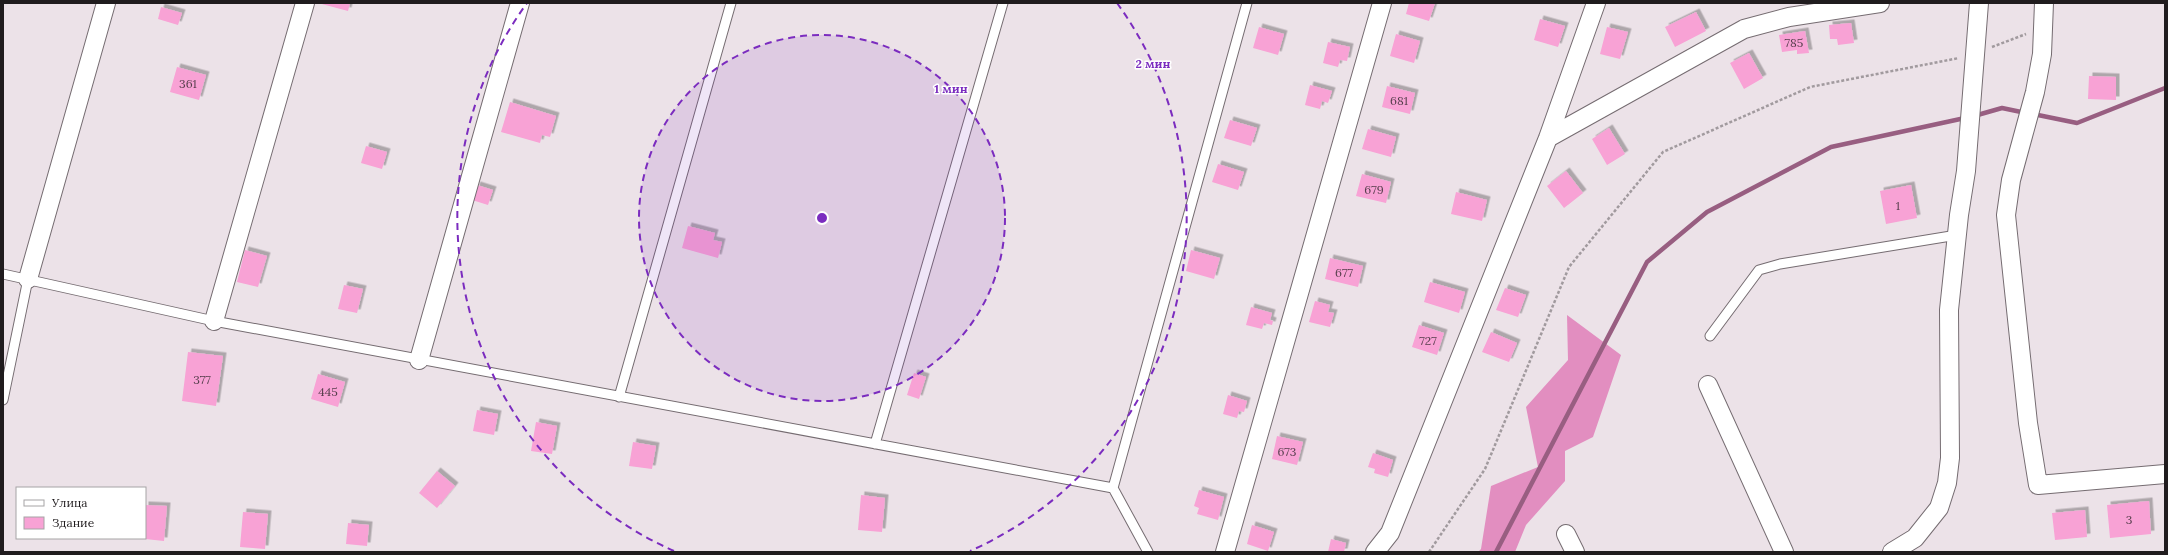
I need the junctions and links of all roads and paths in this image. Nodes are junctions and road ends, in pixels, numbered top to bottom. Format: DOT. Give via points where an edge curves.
graph roads {
  1 [pos="106,3"];
  2 [pos="305,3"];
  3 [pos="520,3"];
  4 [pos="731,3"];
  5 [pos="1003,3"];
  6 [pos="1247,3"];
  7 [pos="1382,3"];
  8 [pos="1596,3"];
  9 [pos="1880,3"];
  10 [pos="1979,3"];
  11 [pos="2044,3"];
  12 [pos="2044,27"];
  13 [pos="1976,52"];
  14 [pos="1548,138"];
  15 [pos="1957,235"];
  16 [pos="3,274"];
  17 [pos="28,279"];
  18 [pos="214,321"];
  19 [pos="1710,336"];
  20 [pos="419,360"];
  21 [pos="1708,385"];
  22 [pos="619,397"];
  23 [pos="3,400"];
  24 [pos="875,444"];
  25 [pos="2165,474"];
  26 [pos="1114,488"];
  27 [pos="1566,534"];
  28 [pos="1148,552"];
  29 [pos="1225,552"];
  30 [pos="1375,552"];
  31 [pos="1429,552"];
  32 [pos="1575,552"];
  33 [pos="1784,552"];
  34 [pos="1892,552"];
  1 -- 17 [label="street"];
  2 -- 18 [label="street"];
  3 -- 20 [label="street"];
  4 -- 22 [label="lane"];
  5 -- 24 [label="lane"];
  6 -- 26 [label="lane"];
  7 -- 29 [label="street"];
  8 -- 14 [label="street"];
  9 -- 14 [label="street" via="1789,17 1744,29"];
  10 -- 13 [label="street"];
  11 -- 12 [label="street"];
  12 -- 13 [label="path"];
  12 -- 25 [label="street" via="2042,54 2011,180 2006,215 2028,423 2038,485"];
  13 -- 15 [label="street" via="1966,171"];
  13 -- 31 [label="path" via="1961,58 1810,87 1663,152 1569,267 1485,469"];
  14 -- 30 [label="street" via="1390,533"];
  15 -- 19 [label="lane" via="1780,264 1759,270"];
  15 -- 34 [label="street" via="1949,310 1950,458 1947,483 1939,508 1914,538"];
  16 -- 17 [label="lane"];
  17 -- 18 [label="lane"];
  17 -- 23 [label="lane"];
  18 -- 20 [label="lane"];
  20 -- 22 [label="lane"];
  21 -- 33 [label="street"];
  22 -- 24 [label="lane"];
  24 -- 26 [label="lane"];
  26 -- 28 [label="lane"];
  27 -- 32 [label="street"];
}
